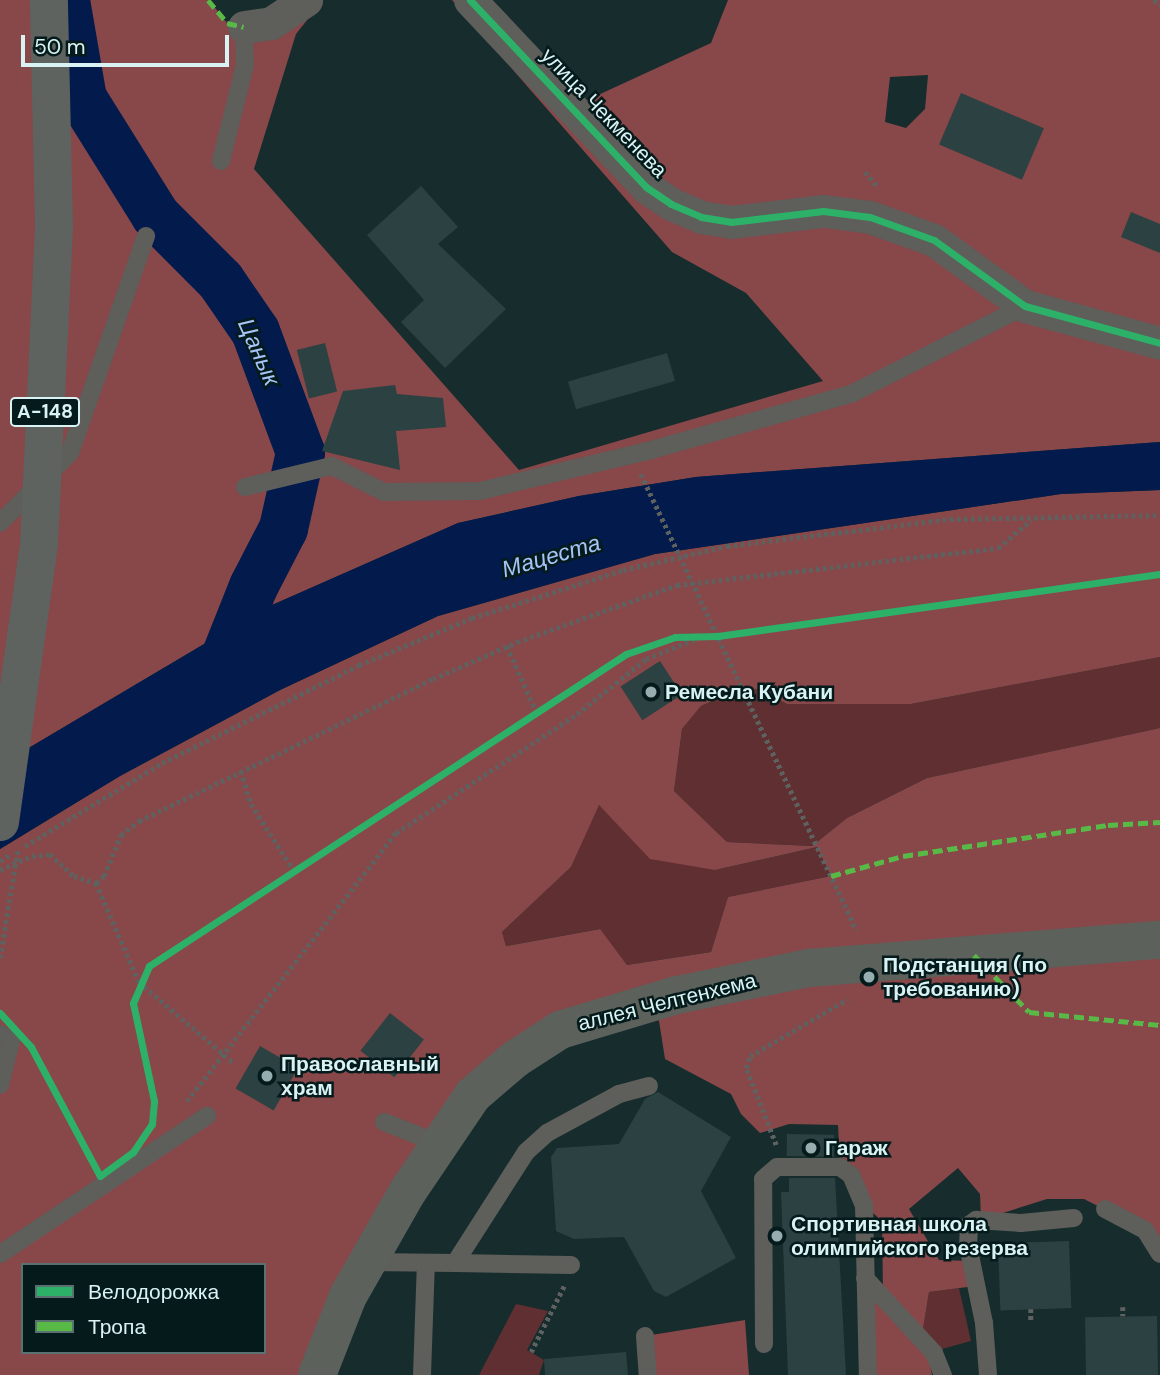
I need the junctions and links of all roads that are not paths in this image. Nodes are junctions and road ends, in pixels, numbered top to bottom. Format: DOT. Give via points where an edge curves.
graph roads {
  1 [pos="49,0"];
  2 [pos="306,0"];
  3 [pos="470,0"];
  4 [pos="244,27"];
  5 [pos="221,161"];
  6 [pos="146,236"];
  7 [pos="1025,306"];
  8 [pos="1160,343"];
  9 [pos="245,487"];
  10 [pos="0,523"];
  11 [pos="0,822"];
  12 [pos="1160,940"];
  13 [pos="0,1034"];
  14 [pos="0,1085"];
  15 [pos="649,1086"];
  16 [pos="207,1116"];
  17 [pos="384,1122"];
  18 [pos="440,1144"];
  19 [pos="1105,1209"];
  20 [pos="1074,1218"];
  21 [pos="0,1254"];
  22 [pos="1160,1254"];
  23 [pos="367,1262"];
  24 [pos="426,1263"];
  25 [pos="455,1263"];
  26 [pos="571,1265"];
  27 [pos="865,1278"];
  28 [pos="645,1336"];
  29 [pos="764,1344"];
  30 [pos="317,1375"];
  31 [pos="422,1375"];
  32 [pos="648,1375"];
  33 [pos="867,1375"];
  34 [pos="943,1375"];
  35 [pos="988,1375"];
  1 -- 11 [label="highway, А-148" via="54,226 39,545"];
  2 -- 4 [label="street" via="271,23"];
  3 -- 7 [label="street, улица Чекменева" via="646,187 671,204 701,218 731,222 823,211 870,217 934,240"];
  4 -- 5 [label="lane" via="245,65"];
  6 -- 10 [label="lane" via="70,453"];
  7 -- 8 [label="street, улица Чекменева"];
  7 -- 9 [label="lane" via="851,394 644,452 480,491 384,492 332,466"];
  12 -- 18 [label="main road, аллея Челтенхема" via="809,968 640,1006 560,1030 515,1059 473,1095"];
  13 -- 14 [label="lane" via="11,1041"];
  15 -- 25 [label="lane" via="619,1094 547,1133 526,1152"];
  16 -- 21 [label="lane"];
  17 -- 18 [label="lane"];
  18 -- 23 [label="main road, аллея Челтенхема"];
  19 -- 22 [label="lane" via="1145,1230"];
  20 -- 35 [label="lane" via="1021,1223 976,1220 970,1225 968,1246 984,1323"];
  23 -- 24 [label="lane"];
  23 -- 30 [label="main road, аллея Челтенхема" via="348,1296"];
  24 -- 25 [label="lane"];
  24 -- 31 [label="lane"];
  25 -- 26 [label="lane"];
  27 -- 29 [label="lane" via="864,1205 851,1175 840,1167 777,1167 762,1180"];
  27 -- 33 [label="lane"];
  27 -- 34 [label="lane" via="934,1353"];
  28 -- 32 [label="lane"];
}
